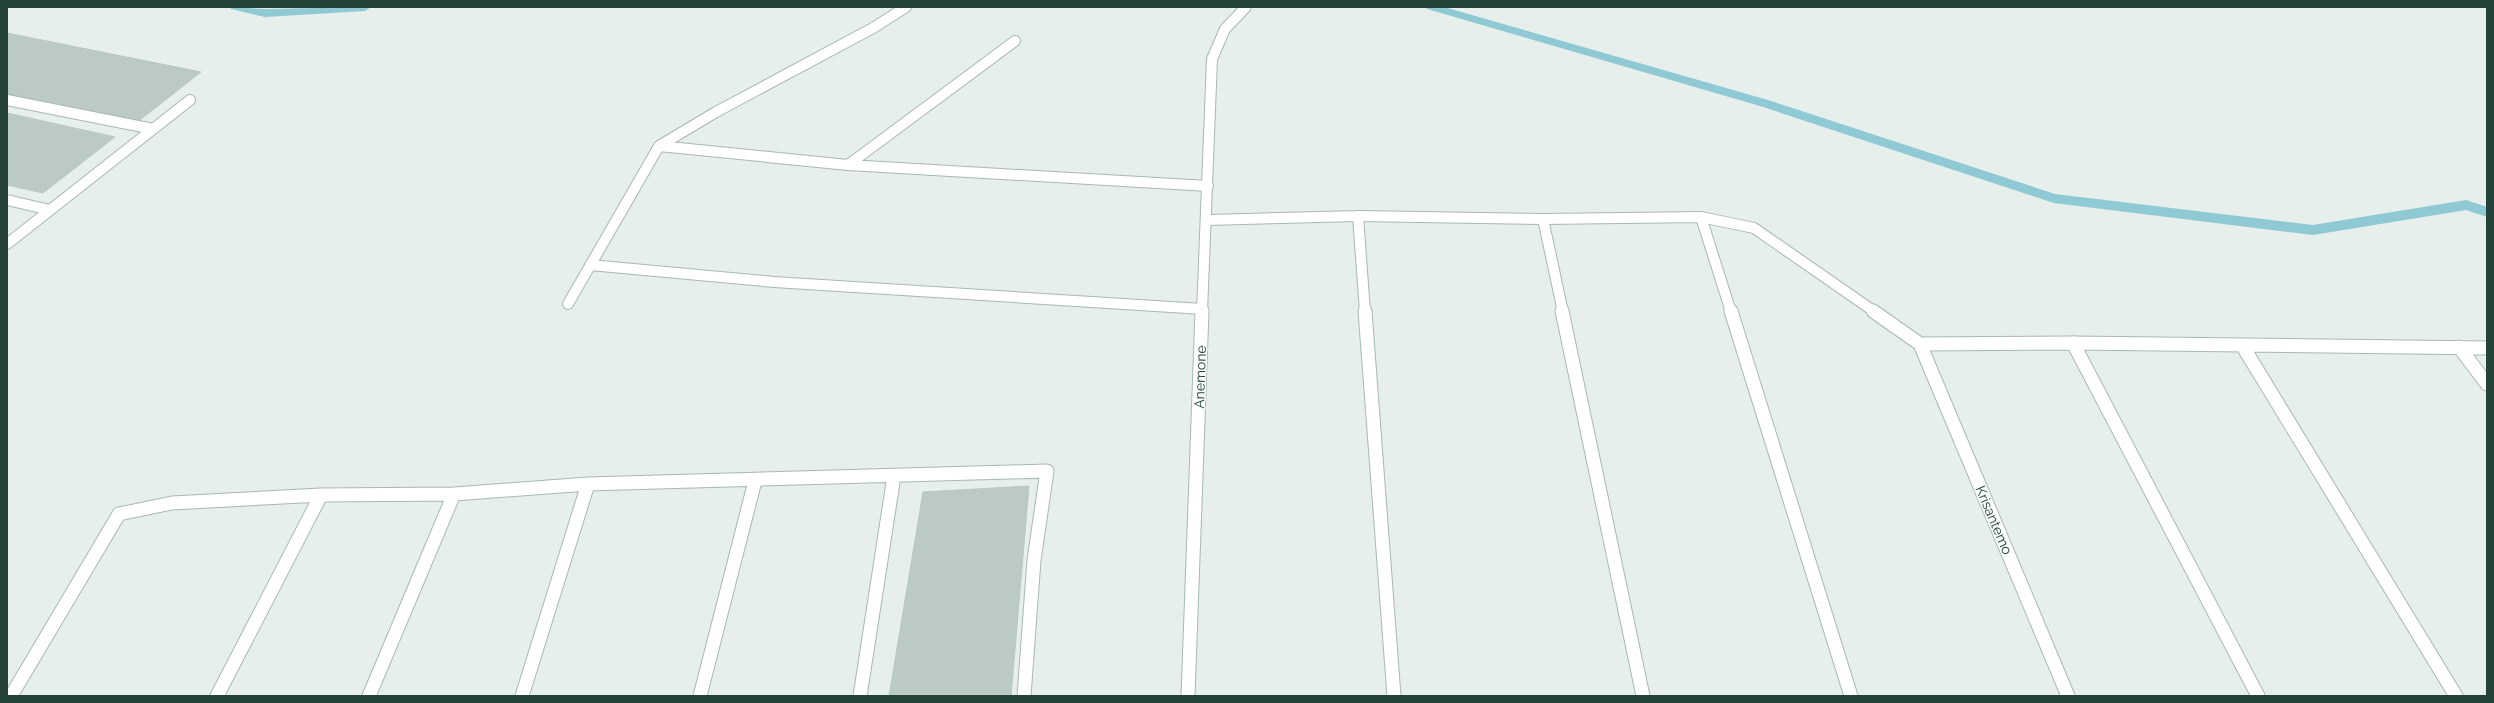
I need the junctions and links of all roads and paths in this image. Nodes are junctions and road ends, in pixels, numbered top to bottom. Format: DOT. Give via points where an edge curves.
graph roads {
  1 [pos="906,7"];
  2 [pos="1246,7"];
  3 [pos="1015,41"];
  4 [pos="7,100"];
  5 [pos="190,100"];
  6 [pos="153,128"];
  7 [pos="659,146"];
  8 [pos="848,165"];
  9 [pos="1208,186"];
  10 [pos="7,200"];
  11 [pos="50,210"];
  12 [pos="1358,216"];
  13 [pos="1701,218"];
  14 [pos="1543,219"];
  15 [pos="1207,220"];
  16 [pos="7,244"];
  17 [pos="590,265"];
  18 [pos="568,304"];
  19 [pos="1203,309"];
  20 [pos="2073,343"];
  21 [pos="1920,344"];
  22 [pos="2242,345"];
  23 [pos="2460,347"];
  24 [pos="2487,348"];
  25 [pos="2487,384"];
  26 [pos="894,476"];
  27 [pos="755,481"];
  28 [pos="588,484"];
  29 [pos="454,494"];
  30 [pos="321,495"];
  31 [pos="11,696"];
  32 [pos="217,696"];
  33 [pos="369,696"];
  34 [pos="522,696"];
  35 [pos="700,696"];
  36 [pos="860,696"];
  37 [pos="1024,696"];
  38 [pos="1188,696"];
  39 [pos="1394,696"];
  40 [pos="1643,696"];
  41 [pos="1851,696"];
  42 [pos="2068,696"];
  43 [pos="2258,696"];
  44 [pos="2456,696"];
  1 -- 7 [label="street" via="873,28 716,112"];
  2 -- 9 [label="street, Anemone" via="1225,29 1212,59"];
  3 -- 8 [label="street"];
  4 -- 6 [label="street"];
  5 -- 6 [label="street"];
  6 -- 11 [label="street"];
  7 -- 8 [label="street"];
  7 -- 17 [label="street"];
  8 -- 9 [label="street"];
  9 -- 15 [label="street, Anemone"];
  10 -- 11 [label="street"];
  11 -- 16 [label="street"];
  12 -- 14 [label="street"];
  12 -- 15 [label="street"];
  12 -- 39 [label="street"];
  13 -- 14 [label="street"];
  13 -- 21 [label="street" via="1754,228"];
  13 -- 41 [label="street"];
  14 -- 40 [label="street"];
  15 -- 19 [label="street, Anemone"];
  17 -- 18 [label="street"];
  17 -- 19 [label="street" via="774,282"];
  19 -- 38 [label="street, Anemone"];
  20 -- 21 [label="street"];
  20 -- 22 [label="street"];
  20 -- 43 [label="street"];
  21 -- 42 [label="street, Krisantemo"];
  22 -- 23 [label="street"];
  22 -- 44 [label="street"];
  23 -- 24 [label="street"];
  23 -- 25 [label="street"];
  26 -- 27 [label="street"];
  26 -- 36 [label="street"];
  26 -- 37 [label="street" via="1047,471 1034,560"];
  27 -- 28 [label="street"];
  27 -- 35 [label="street"];
  28 -- 29 [label="street"];
  28 -- 34 [label="street"];
  29 -- 30 [label="street"];
  29 -- 33 [label="street"];
  30 -- 31 [label="street" via="172,503 119,514"];
  30 -- 32 [label="street"];
}
